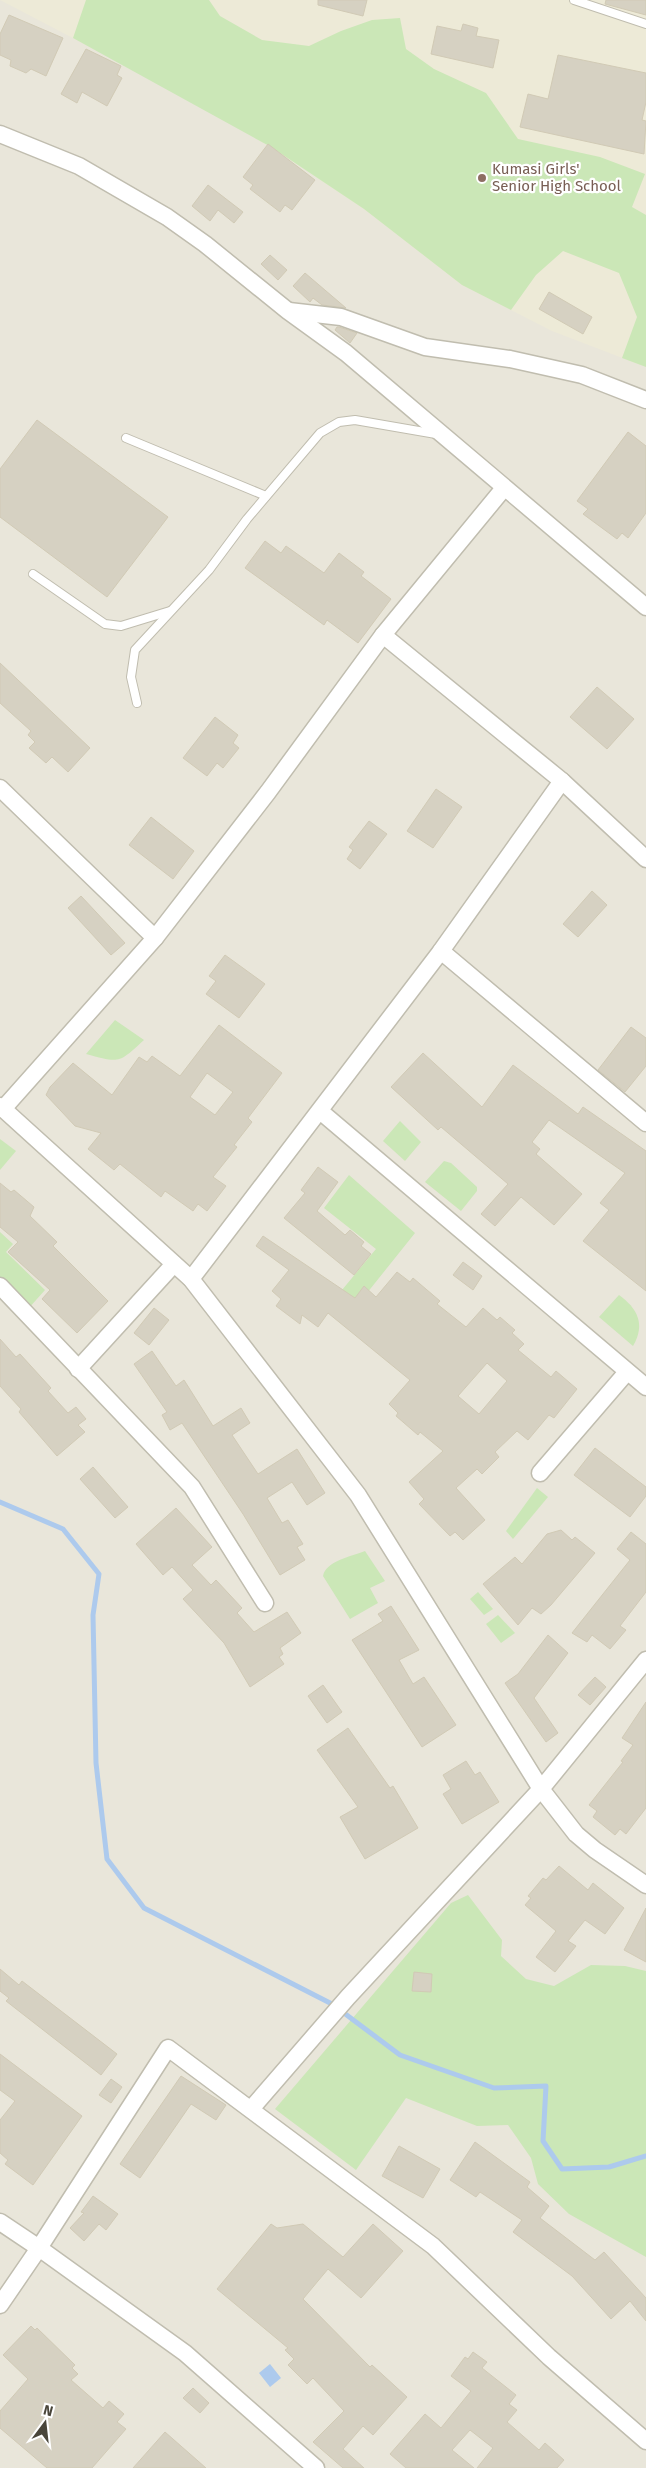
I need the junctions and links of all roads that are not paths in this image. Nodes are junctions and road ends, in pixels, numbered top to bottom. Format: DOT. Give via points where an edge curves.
graph roads {
  1 [pos="574,0"];
  2 [pos="646,24"];
  3 [pos="0,134"];
  4 [pos="288,310"];
  5 [pos="646,400"];
  6 [pos="442,435"];
  7 [pos="126,438"];
  8 [pos="504,488"];
  9 [pos="266,496"];
  10 [pos="33,574"];
  11 [pos="646,607"];
  12 [pos="172,610"];
  13 [pos="383,635"];
  14 [pos="137,703"];
  15 [pos="562,781"];
  16 [pos="0,788"];
  17 [pos="646,859"];
  18 [pos="155,938"];
  19 [pos="441,951"];
  20 [pos="2,1108"];
  21 [pos="320,1111"];
  22 [pos="646,1122"];
  23 [pos="174,1264"];
  24 [pos="191,1280"];
  25 [pos="0,1286"];
  26 [pos="78,1369"];
  27 [pos="627,1372"];
  28 [pos="646,1388"];
  29 [pos="540,1473"];
  30 [pos="265,1603"];
  31 [pos="646,1660"];
  32 [pos="541,1789"];
  33 [pos="646,1885"];
  34 [pos="250,2109"];
  35 [pos="0,2222"];
  36 [pos="39,2248"];
  37 [pos="0,2305"];
  38 [pos="646,2441"];
  39 [pos="316,2468"];
  1 -- 2 [label="lane"];
  3 -- 4 [label="street" via="79,166 167,217"];
  4 -- 5 [label="street" via="341,317 425,347 510,359 582,375"];
  4 -- 6 [label="street" via="346,353"];
  6 -- 8 [label="street"];
  6 -- 9 [label="lane" via="355,420 339,422 320,433"];
  7 -- 9 [label="lane"];
  8 -- 11 [label="street"];
  8 -- 13 [label="street"];
  9 -- 12 [label="lane" via="209,570"];
  10 -- 12 [label="lane" via="105,624 122,626"];
  12 -- 14 [label="lane" via="135,650 131,677"];
  13 -- 15 [label="street"];
  13 -- 18 [label="street" via="268,792"];
  15 -- 17 [label="street"];
  15 -- 19 [label="street"];
  16 -- 18 [label="street"];
  18 -- 20 [label="street"];
  19 -- 21 [label="street"];
  19 -- 22 [label="street"];
  20 -- 23 [label="street"];
  21 -- 24 [label="street"];
  21 -- 27 [label="street"];
  23 -- 24 [label="street"];
  23 -- 26 [label="street"];
  24 -- 32 [label="street" via="358,1495"];
  25 -- 26 [label="street"];
  26 -- 30 [label="street" via="192,1487"];
  27 -- 28 [label="street"];
  27 -- 29 [label="street"];
  31 -- 32 [label="street"];
  32 -- 33 [label="street" via="583,1839"];
  32 -- 34 [label="street" via="348,1997"];
  34 -- 36 [label="street" via="168,2048"];
  34 -- 38 [label="street" via="433,2246 549,2357"];
  35 -- 36 [label="street"];
  36 -- 37 [label="street"];
  36 -- 39 [label="street" via="185,2353"];
}
